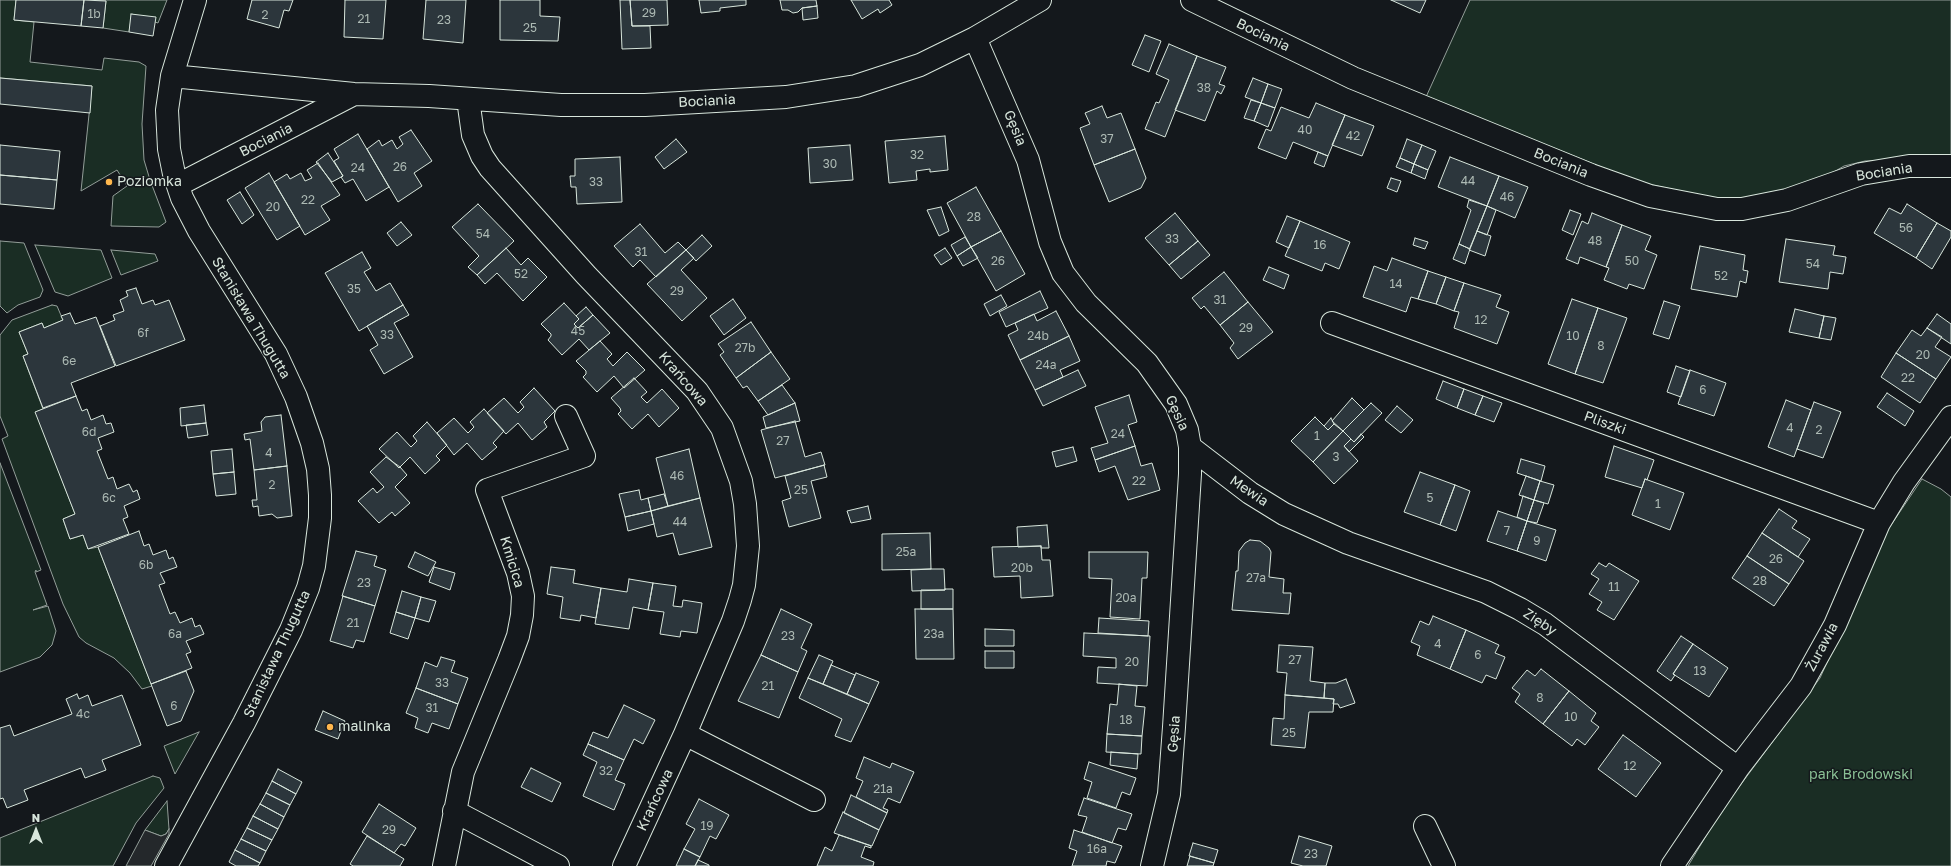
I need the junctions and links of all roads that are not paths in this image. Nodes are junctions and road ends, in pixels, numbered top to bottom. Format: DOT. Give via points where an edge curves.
graph roads {
  1 [pos="195,0"];
  2 [pos="1040,0"];
  3 [pos="1192,0"];
  4 [pos="975,38"];
  5 [pos="172,76"];
  6 [pos="354,94"];
  7 [pos="468,99"];
  8 [pos="1951,166"];
  9 [pos="178,185"];
  10 [pos="1332,323"];
  11 [pos="566,416"];
  12 [pos="1951,417"];
  13 [pos="1190,447"];
  14 [pos="1879,523"];
  15 [pos="1313,528"];
  16 [pos="685,734"];
  17 [pos="1738,768"];
  18 [pos="814,800"];
  19 [pos="454,811"];
  20 [pos="1425,826"];
  21 [pos="166,866"];
  22 [pos="444,866"];
  23 [pos="558,866"];
  24 [pos="624,866"];
  25 [pos="1152,866"];
  26 [pos="1444,866"];
  27 [pos="1672,866"];
  1 -- 5 [label="street, Stanisława Thugutta"];
  2 -- 4 [label="street, Bociania"];
  3 -- 8 [label="street, Bociania" via="1353,78 1650,196 1717,209 1742,209 1787,200 1861,174 1909,166"];
  4 -- 7 [label="street, Bociania" via="894,75 856,86 786,97 606,106"];
  4 -- 13 [label="street, Gęsia" via="1028,160 1050,242 1063,273 1086,303 1128,343 1159,378 1182,415"];
  5 -- 6 [label="street, Bociania"];
  5 -- 9 [label="street, Stanisława Thugutta" via="167,126 170,156"];
  6 -- 7 [label="street, Bociania"];
  6 -- 9 [label="street, Bociania"];
  7 -- 16 [label="street, Krańcowa" via="472,135 494,173 586,275 697,391 722,428 734,460 741,481 747,525 748,546 744,585 733,621"];
  9 -- 21 [label="street, Stanisława Thugutta" via="198,231 276,354 296,397 312,442 318,469 320,518 314,566 291,630 244,724"];
  10 -- 14 [label="street, Pliszki"];
  11 -- 19 [label="street, Kmicica" via="584,456 487,490 518,573 522,615 509,660 463,772"];
  12 -- 14 [label="street, Żurawia" via="1904,482"];
  13 -- 15 [label="street, Mewia" via="1250,493"];
  13 -- 25 [label="street, Gęsia" via="1169,794"];
  14 -- 17 [label="street, Żurawia" via="1834,625 1801,686"];
  15 -- 17 [label="street, Zięby" via="1486,592 1520,609 1546,624"];
  16 -- 18 [label="street"];
  16 -- 24 [label="street, Krańcowa"];
  17 -- 27 [label="street, Żurawia"];
  19 -- 22 [label="street, Kmicica"];
  19 -- 23 [label="street"];
  20 -- 26 [label="street"];
}
